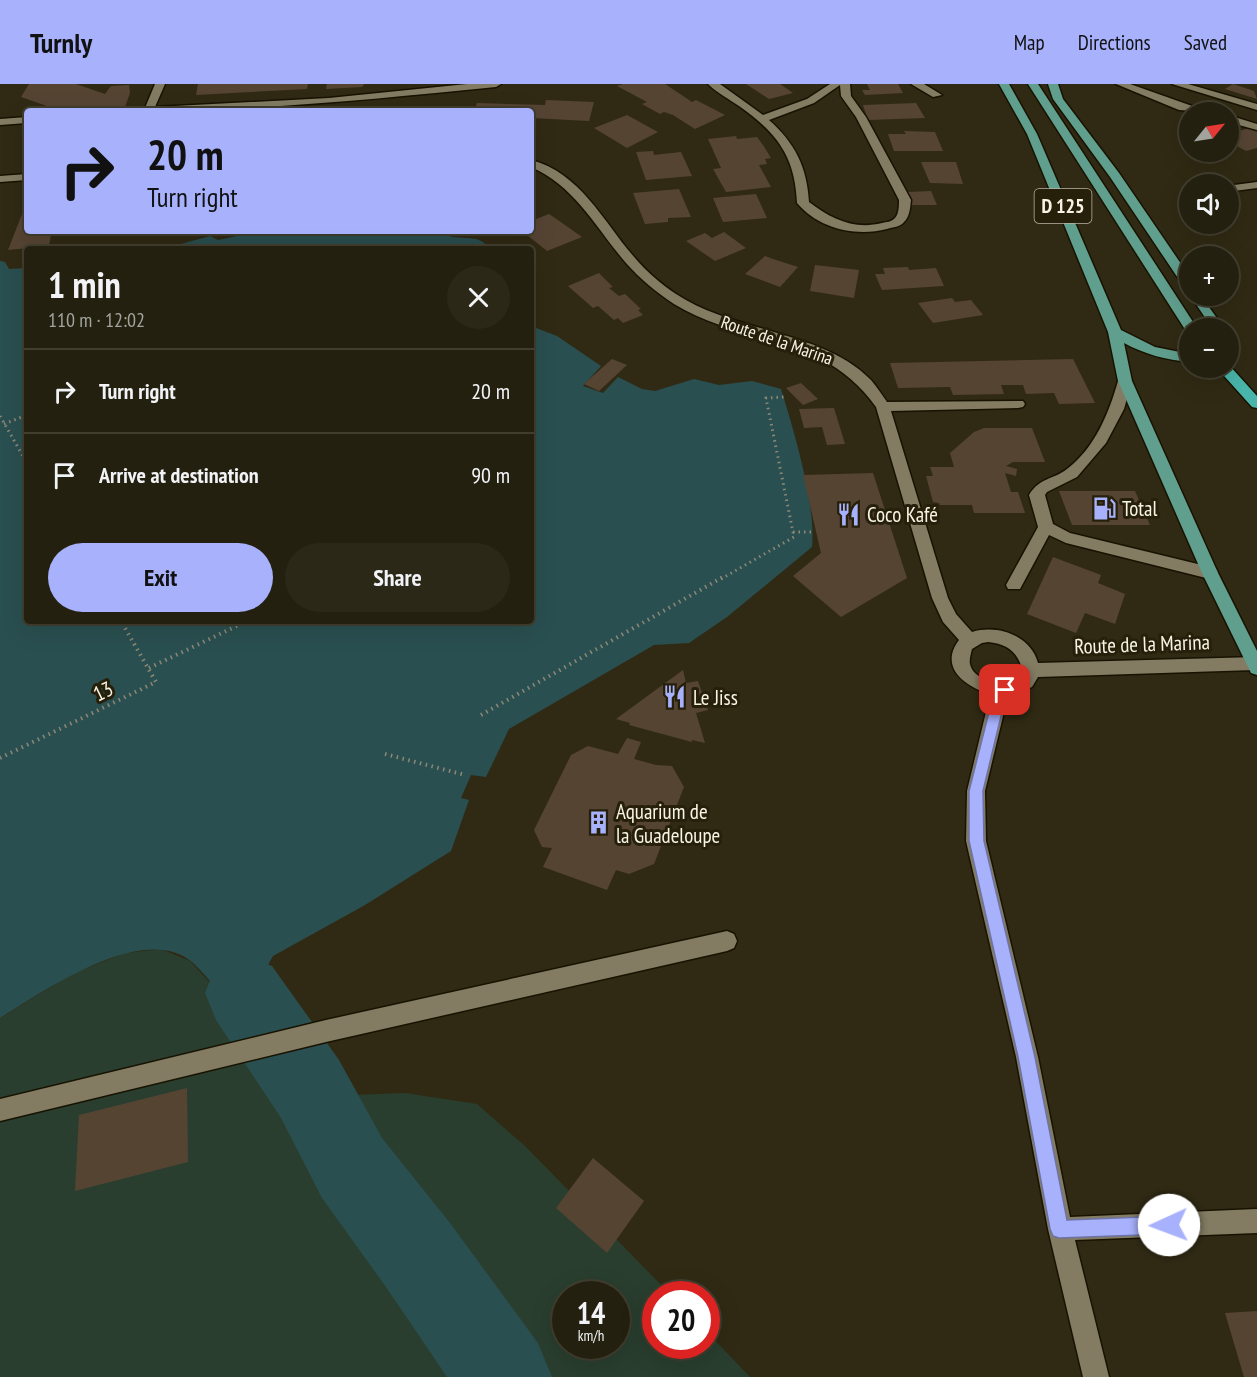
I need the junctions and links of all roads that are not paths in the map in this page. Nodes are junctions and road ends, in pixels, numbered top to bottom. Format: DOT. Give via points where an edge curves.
graph roads {
  1 [pos="160,84"];
  2 [pos="496,84"];
  3 [pos="713,84"];
  4 [pos="836,84"];
  5 [pos="845,84"];
  6 [pos="916,84"];
  7 [pos="1004,84"];
  8 [pos="1033,84"];
  9 [pos="1053,84"];
  10 [pos="1121,84"];
  11 [pos="1177,84"];
  12 [pos="937,95"];
  13 [pos="1179,106"];
  14 [pos="1257,106"];
  15 [pos="150,108"];
  16 [pos="189,108"];
  17 [pos="763,118"];
  18 [pos="24,120"];
  19 [pos="1239,121"];
  20 [pos="0,122"];
  21 [pos="1257,127"];
  22 [pos="534,165"];
  23 [pos="24,177"];
  24 [pos="0,179"];
  25 [pos="1257,185"];
  26 [pos="1239,187"];
  27 [pos="1179,271"];
  28 [pos="1185,318"];
  29 [pos="1115,332"];
  30 [pos="1179,357"];
  31 [pos="1233,378"];
  32 [pos="1125,381"];
  33 [pos="1018,404"];
  34 [pos="1257,404"];
  35 [pos="883,407"];
  36 [pos="1046,527"];
  37 [pos="1210,573"];
  38 [pos="1014,585"];
  39 [pos="970,641"];
  40 [pos="1256,665"];
  41 [pos="1032,670"];
  42 [pos="1005,690"];
  43 [pos="727,941"];
  44 [pos="0,1110"];
  45 [pos="1257,1221"];
  46 [pos="1059,1229"];
  47 [pos="1096,1377"];
  1 -- 15 [label="street"];
  2 -- 16 [label="street" via="328,101"];
  3 -- 17 [label="street"];
  4 -- 17 [label="street" via="789,110"];
  5 -- 17 [label="street" via="846,96 905,200 898,222 878,229 852,229 819,217 803,203 804,185 798,160"];
  6 -- 12 [label="street"];
  7 -- 29 [label="main road, D 125" via="1032,134"];
  8 -- 28 [label="main road, D 125"];
  9 -- 27 [label="main road" via="1058,99"];
  10 -- 13 [label="street"];
  11 -- 14 [label="street"];
  18 -- 20 [label="street"];
  19 -- 21 [label="street"];
  22 -- 35 [label="street, Route de la Marina" via="561,179 583,198 652,283 726,324 837,359 860,375"];
  23 -- 24 [label="street"];
  25 -- 26 [label="street"];
  29 -- 30 [label="main road" via="1158,354"];
  29 -- 32 [label="main road"];
  31 -- 34 [label="highway"];
  32 -- 36 [label="street" via="1117,409 1101,440 1072,473 1041,488 1037,495"];
  32 -- 37 [label="main road"];
  33 -- 35 [label="street"];
  35 -- 39 [label="street, Route de la Marina" via="940,598 949,618"];
  36 -- 37 [label="street" via="1066,537"];
  36 -- 38 [label="street"];
  37 -- 40 [label="main road"];
  39 -- 41 [label="street" via="988,636 1009,640 1026,653"];
  39 -- 42 [label="street" via="964,646 961,660 968,675 985,686"];
  40 -- 41 [label="street, Route de la Marina"];
  41 -- 42 [label="street" via="1024,684"];
  42 -- 46 [label="street" via="995,712 976,791 976,841 1027,1057"];
  43 -- 44 [label="street" via="326,1031"];
  45 -- 46 [label="street"];
  46 -- 47 [label="street"];
}
